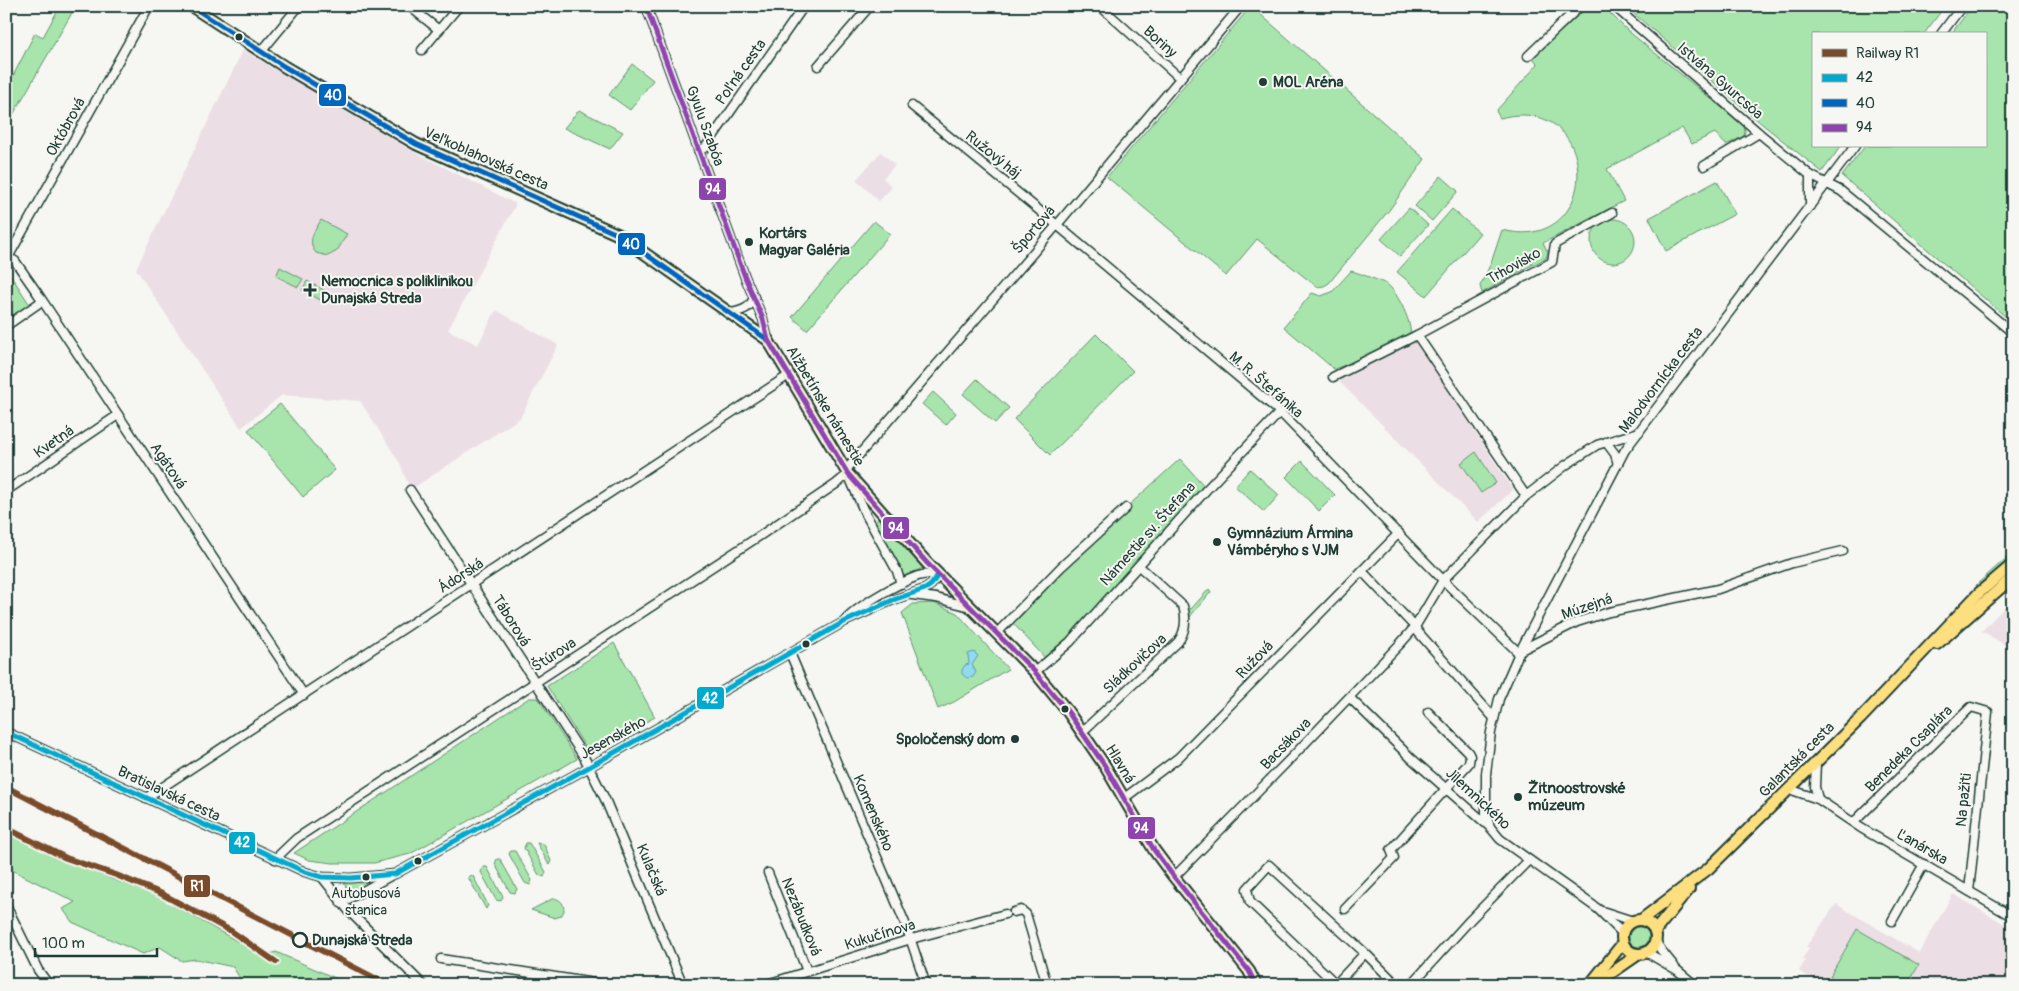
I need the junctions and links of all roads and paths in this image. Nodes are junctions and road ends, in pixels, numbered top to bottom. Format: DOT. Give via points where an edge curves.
graph roads {
  1 [pos="149,6"];
  2 [pos="191,6"];
  3 [pos="298,6"];
  4 [pos="409,6"];
  5 [pos="459,6"];
  6 [pos="656,6"];
  7 [pos="804,6"];
  8 [pos="857,6"];
  9 [pos="1100,6"];
  10 [pos="1241,6"];
  11 [pos="1580,6"];
  12 [pos="1614,6"];
  13 [pos="1962,6"];
  14 [pos="647,9"];
  15 [pos="868,10"];
  16 [pos="439,30"];
  17 [pos="1942,32"];
  18 [pos="422,50"];
  19 [pos="262,52"];
  20 [pos="1528,56"];
  21 [pos="818,66"];
  22 [pos="1180,78"];
  23 [pos="912,106"];
  24 [pos="1759,133"];
  25 [pos="1854,148"];
  26 [pos="698,150"];
  27 [pos="1704,166"];
  28 [pos="1810,176"];
  29 [pos="1827,184"];
  30 [pos="1810,206"];
  31 [pos="1612,213"];
  32 [pos="1057,225"];
  33 [pos="7,258"];
  34 [pos="754,297"];
  35 [pos="42,300"];
  36 [pos="732,313"];
  37 [pos="6,326"];
  38 [pos="2013,333"];
  39 [pos="1417,335"];
  40 [pos="768,340"];
  41 [pos="789,374"];
  42 [pos="1334,377"];
  43 [pos="1280,412"];
  44 [pos="118,415"];
  45 [pos="1639,432"];
  46 [pos="1606,442"];
  47 [pos="1618,464"];
  48 [pos="847,472"];
  49 [pos="410,490"];
  50 [pos="6,491"];
  51 [pos="1526,496"];
  52 [pos="1126,508"];
  53 [pos="1399,533"];
  54 [pos="1842,551"];
  55 [pos="2013,564"];
  56 [pos="1139,566"];
  57 [pos="1362,571"];
  58 [pos="938,575"];
  59 [pos="2013,578"];
  60 [pos="1443,580"];
  61 [pos="901,584"];
  62 [pos="472,585"];
  63 [pos="910,595"];
  64 [pos="970,607"];
  65 [pos="844,622"];
  66 [pos="1415,627"];
  67 [pos="996,634"];
  68 [pos="1520,651"];
  69 [pos="790,653"];
  70 [pos="1917,661"];
  71 [pos="1034,672"];
  72 [pos="535,684"];
  73 [pos="304,695"];
  74 [pos="1350,698"];
  75 [pos="1428,712"];
  76 [pos="1988,712"];
  77 [pos="1494,718"];
  78 [pos="6,732"];
  79 [pos="1082,732"];
  80 [pos="1816,762"];
  81 [pos="589,767"];
  82 [pos="1447,789"];
  83 [pos="1789,789"];
  84 [pos="146,798"];
  85 [pos="1123,799"];
  86 [pos="1818,799"];
  87 [pos="1854,822"];
  88 [pos="1490,827"];
  89 [pos="275,858"];
  90 [pos="1528,861"];
  91 [pos="1924,864"];
  92 [pos="768,873"];
  93 [pos="395,874"];
  94 [pos="322,877"];
  95 [pos="1174,877"];
  96 [pos="1698,878"];
  97 [pos="1969,891"];
  98 [pos="341,903"];
  99 [pos="6,905"];
  100 [pos="1345,909"];
  101 [pos="1598,909"];
  102 [pos="1014,912"];
  103 [pos="1005,914"];
  104 [pos="2013,917"];
  105 [pos="1637,921"];
  106 [pos="1892,921"];
  107 [pos="1655,935"];
  108 [pos="1623,938"];
  109 [pos="910,939"];
  110 [pos="1365,953"];
  111 [pos="1642,953"];
  112 [pos="441,959"];
  113 [pos="1677,970"];
  114 [pos="808,971"];
  115 [pos="49,985"];
  116 [pos="423,985"];
  117 [pos="607,985"];
  118 [pos="683,985"];
  119 [pos="764,985"];
  120 [pos="926,985"];
  121 [pos="1047,985"];
  122 [pos="1256,985"];
  123 [pos="1397,985"];
  124 [pos="1411,985"];
  125 [pos="1589,985"];
  126 [pos="1594,985"];
  127 [pos="1695,985"];
  1 -- 33 [label="street, Októbrová"];
  2 -- 19 [label="main road, Veľkoblahovská cesta"];
  3 -- 19 [label="street"];
  4 -- 16 [label="street"];
  5 -- 16 [label="street"];
  6 -- 14 [label="street"];
  7 -- 26 [label="street, Poľná cesta" via="705,148"];
  8 -- 15 [label="street"];
  9 -- 22 [label="street, Boriny"];
  10 -- 22 [label="street, Športová"];
  11 -- 20 [label="street"];
  12 -- 24 [label="street, Istvána Gyurcsóa"];
  13 -- 17 [label="street"];
  14 -- 26 [label="street, Gyulu Szabóa"];
  15 -- 21 [label="street"];
  16 -- 18 [label="street"];
  19 -- 36 [label="main road, Veľkoblahovská cesta" via="416,144 617,234"];
  22 -- 32 [label="street, Športová"];
  23 -- 32 [label="street, Ružový háj"];
  24 -- 27 [label="street"];
  24 -- 28 [label="street, Istvána Gyurcsóa"];
  25 -- 29 [label="street, Malodvornícka cesta"];
  26 -- 34 [label="street, Gyulu Szabóa"];
  28 -- 29 [label="street, Istvána Gyurcsóa"];
  28 -- 30 [label="street"];
  29 -- 30 [label="street, Malodvornícka cesta"];
  29 -- 38 [label="street, Istvána Gyurcsóa" via="1841,192"];
  30 -- 45 [label="street, Malodvornícka cesta"];
  31 -- 39 [label="street, Trhovisko" via="1555,244 1552,262"];
  32 -- 43 [label="street, M. R. Štefánika"];
  32 -- 48 [label="street, Športová"];
  33 -- 35 [label="street, Agátová" via="15,261"];
  34 -- 36 [label="street" via="744,310"];
  34 -- 40 [label="street, Gyulu Szabóa"];
  35 -- 37 [label="street"];
  35 -- 44 [label="street, Agátová"];
  36 -- 40 [label="main road, Veľkoblahovská cesta"];
  39 -- 42 [label="street, Trhovisko"];
  39 -- 51 [label="street"];
  40 -- 41 [label="main road, Alžbetínske námestie"];
  41 -- 48 [label="main road, Alžbetínske námestie"];
  41 -- 62 [label="street, Ádorská"];
  43 -- 53 [label="street, M. R. Štefánika"];
  43 -- 56 [label="street, Námestie sv. Štefana"];
  44 -- 50 [label="street, Kvetná"];
  44 -- 73 [label="street, Agátová"];
  45 -- 46 [label="street"];
  45 -- 47 [label="street, Malodvornícka cesta"];
  46 -- 47 [label="street"];
  46 -- 51 [label="street" via="1566,465"];
  47 -- 68 [label="street, Malodvornícka cesta"];
  48 -- 58 [label="main road, Alžbetínske námestie"];
  48 -- 61 [label="street"];
  48 -- 72 [label="street, Štúrova" via="836,484 762,535"];
  49 -- 62 [label="street, Táborová"];
  51 -- 60 [label="street"];
  52 -- 67 [label="street" via="1061,567"];
  53 -- 57 [label="street, Ružová"];
  53 -- 60 [label="street, M. R. Štefánika"];
  54 -- 68 [label="street, Múzejná" via="1792,562 1718,589 1609,612 1577,622"];
  55 -- 70 [label="main road, Galantská cesta" via="1961,612"];
  56 -- 71 [label="street, Námestie sv. Štefana" via="1070,642"];
  56 -- 79 [label="street, Sládkovičova" via="1183,606 1184,634"];
  57 -- 66 [label="street"];
  57 -- 85 [label="street, Ružová" via="1178,758"];
  58 -- 61 [label="street" via="919,576"];
  58 -- 63 [label="street, Jesenského" via="928,588"];
  58 -- 64 [label="main road, Hlavná"];
  59 -- 70 [label="main road, Galantská cesta"];
  60 -- 66 [label="street, Bacsákova"];
  60 -- 68 [label="street"];
  61 -- 65 [label="street" via="856,610"];
  62 -- 72 [label="street, Táborová"];
  62 -- 73 [label="street, Ádorská"];
  63 -- 64 [label="street"];
  63 -- 65 [label="street, Jesenského"];
  64 -- 67 [label="main road, Hlavná"];
  65 -- 69 [label="street, Jesenského"];
  66 -- 74 [label="street, Bacsákova"];
  66 -- 77 [label="street"];
  67 -- 71 [label="main road, Hlavná"];
  68 -- 77 [label="street"];
  69 -- 81 [label="street, Jesenského"];
  69 -- 109 [label="street, Komenského"];
  70 -- 80 [label="main road, Galantská cesta"];
  71 -- 79 [label="main road, Hlavná"];
  72 -- 81 [label="street, Táborová"];
  72 -- 89 [label="street, Štúrova" via="297,838"];
  73 -- 84 [label="street, Ádorská"];
  74 -- 82 [label="street, Jilemnického"];
  74 -- 95 [label="street, Bacsákova"];
  75 -- 82 [label="street" via="1470,756 1468,766"];
  76 -- 87 [label="street, Benedeka Csaplára" via="1971,707"];
  76 -- 97 [label="street, Na pažiti"];
  77 -- 88 [label="street" via="1486,774 1486,814"];
  78 -- 84 [label="street, Bratislavská cesta"];
  79 -- 85 [label="main road, Hlavná"];
  80 -- 83 [label="main road, Galantská cesta"];
  80 -- 86 [label="street"];
  81 -- 93 [label="street, Jesenského"];
  81 -- 118 [label="street, Kulačská"];
  82 -- 88 [label="street, Jilemnického"];
  82 -- 100 [label="street" via="1391,850 1394,858"];
  83 -- 86 [label="street, Ľanárska"];
  83 -- 96 [label="main road, Galantská cesta"];
  84 -- 89 [label="street, Bratislavská cesta"];
  85 -- 95 [label="main road, Hlavná"];
  86 -- 87 [label="street, Ľanárska"];
  87 -- 91 [label="street, Ľanárska"];
  88 -- 90 [label="street, Jilemnického"];
  89 -- 94 [label="street, Bratislavská cesta"];
  90 -- 101 [label="street, Jilemnického"];
  90 -- 124 [label="street"];
  91 -- 97 [label="street, Ľanárska"];
  91 -- 106 [label="street"];
  92 -- 114 [label="street, Nezábudková"];
  93 -- 94 [label="street, Jesenského"];
  93 -- 98 [label="street"];
  94 -- 98 [label="street"];
  95 -- 122 [label="main road, Hlavná" via="1249,971"];
  96 -- 105 [label="main road, Galantská cesta"];
  96 -- 107 [label="main road, Galantská cesta"];
  97 -- 104 [label="street, Ľanárska"];
  98 -- 116 [label="street"];
  99 -- 115 [label="street" via="38,970"];
  101 -- 105 [label="street, Jilemnického"];
  101 -- 108 [label="street, Jilemnického"];
  102 -- 121 [label="street" via="1021,910 1026,914"];
  103 -- 109 [label="street, Kukučínova"];
  105 -- 107 [label="main road" via="1649,924"];
  105 -- 108 [label="main road" via="1626,926"];
  107 -- 111 [label="main road" via="1652,948"];
  107 -- 113 [label="street" via="1661,950"];
  108 -- 111 [label="main road" via="1630,951"];
  108 -- 125 [label="main road"];
  109 -- 114 [label="street, Kukučínova"];
  109 -- 120 [label="street, Komenského"];
  110 -- 110 [label="street" via="1269,865 1247,889 1250,902 1336,984"];
  110 -- 123 [label="street"];
  111 -- 113 [label="street"];
  111 -- 126 [label="main road"];
  112 -- 117 [label="street"];
  113 -- 127 [label="street"];
  114 -- 119 [label="street, Kukučínova"];
}
